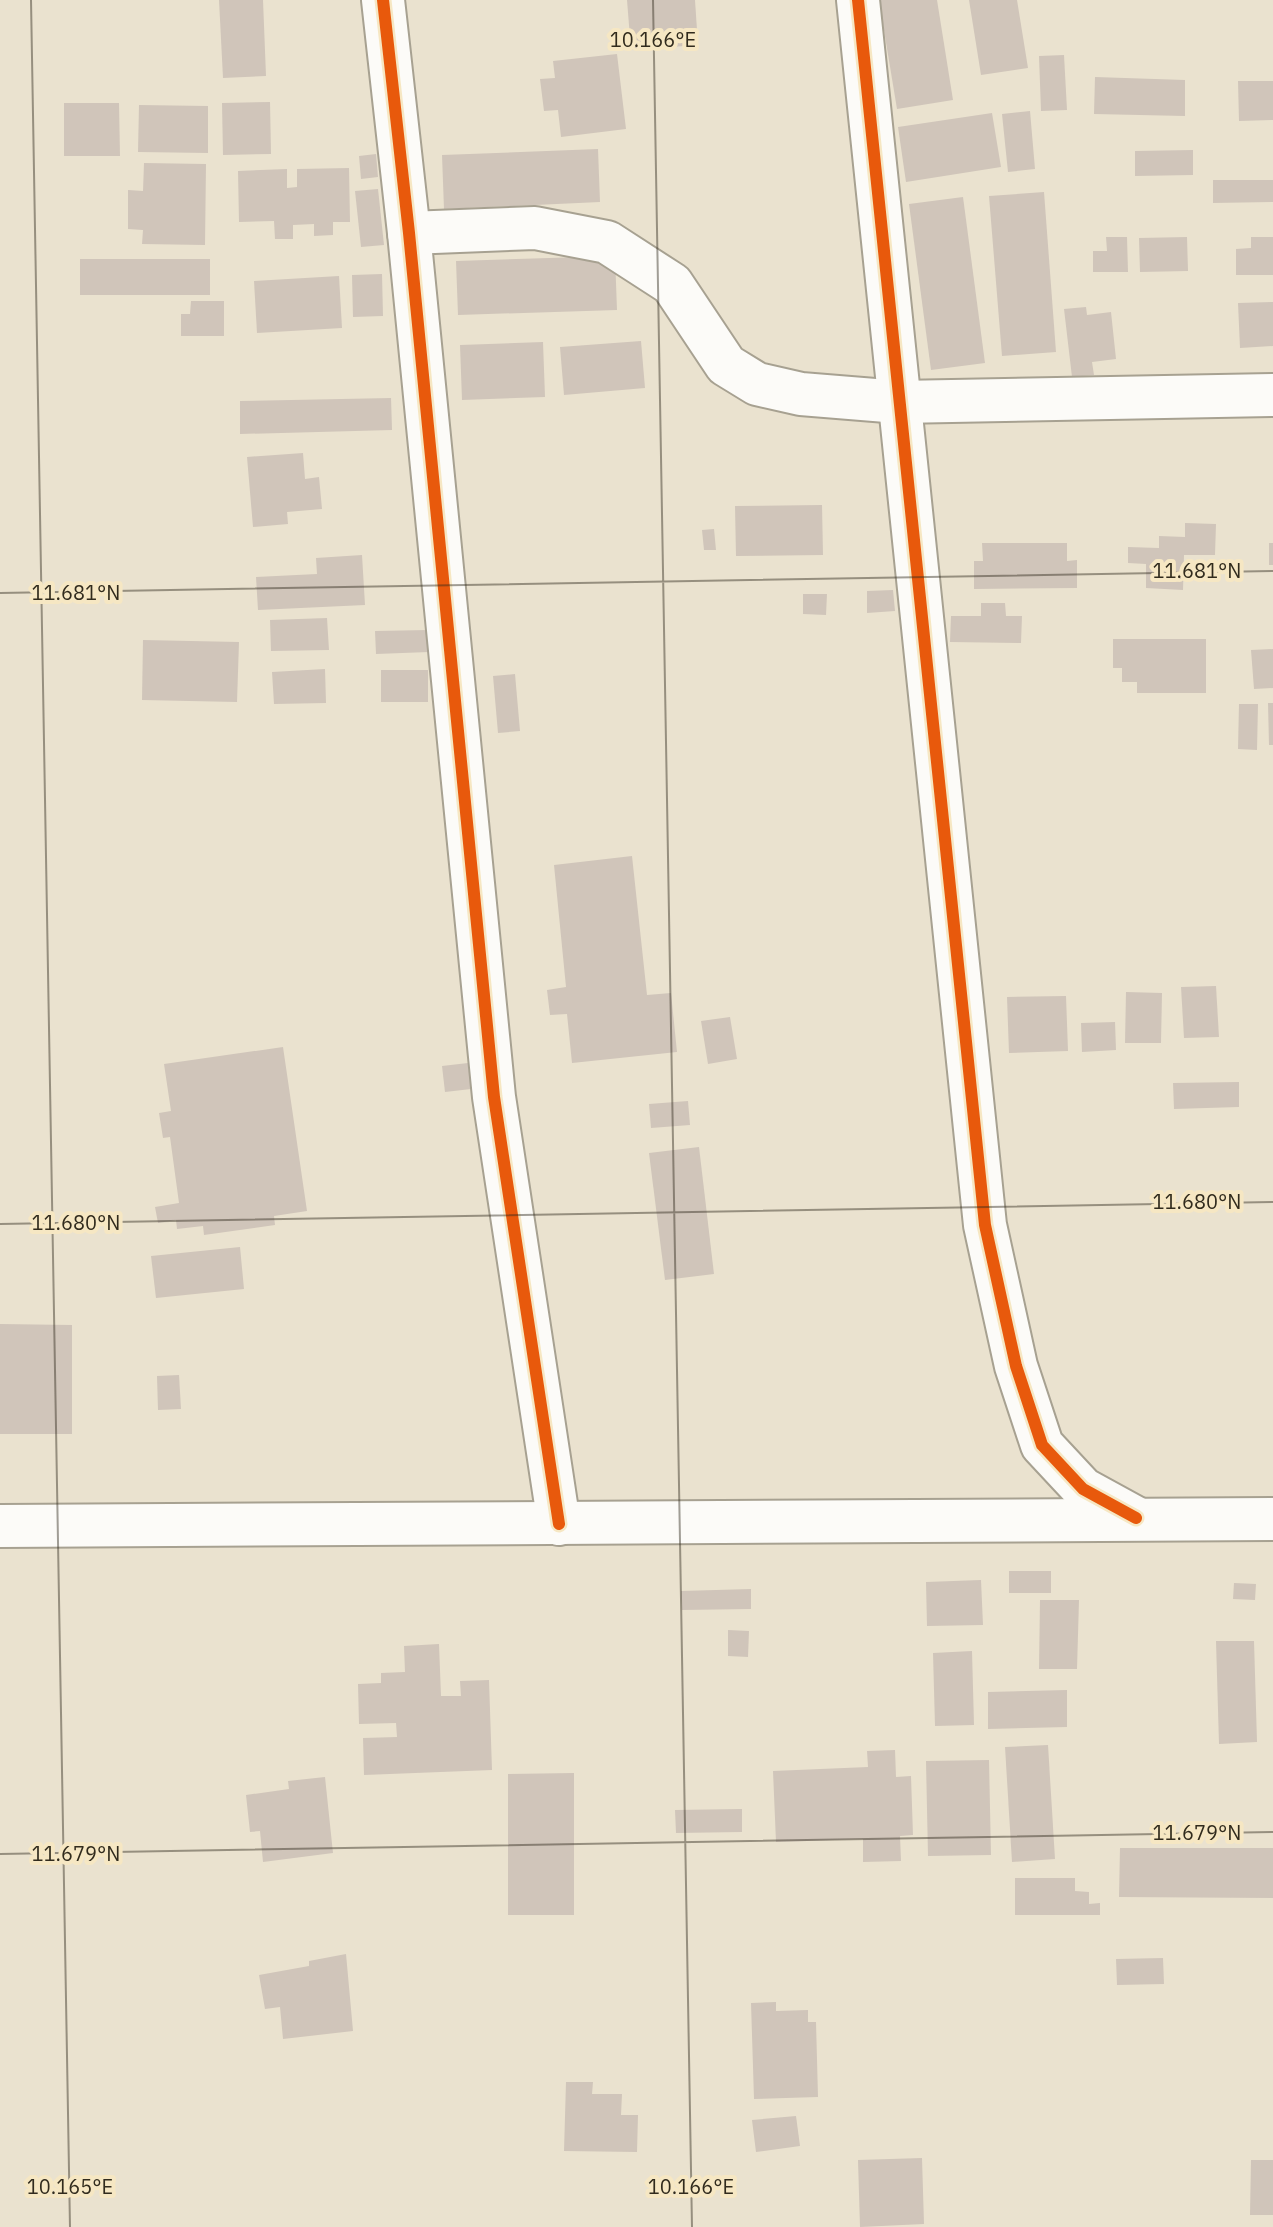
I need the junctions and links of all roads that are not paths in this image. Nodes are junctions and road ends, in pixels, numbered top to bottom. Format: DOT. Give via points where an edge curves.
graph roads {
  1 [pos="383,0"];
  2 [pos="858,0"];
  3 [pos="409,233"];
  4 [pos="1273,395"];
  5 [pos="899,402"];
  6 [pos="1136,1518"];
  7 [pos="1273,1519"];
  8 [pos="559,1524"];
  9 [pos="0,1526"];
  1 -- 3 [label="street"];
  2 -- 5 [label="street"];
  3 -- 5 [label="street" via="535,228 607,242 672,284 726,365 757,384 801,394"];
  3 -- 8 [label="street" via="494,1097"];
  4 -- 5 [label="street"];
  5 -- 6 [label="street" via="985,1225 1016,1366 1042,1445 1083,1489"];
  6 -- 7 [label="street"];
  6 -- 8 [label="street"];
  8 -- 9 [label="street"];
}
